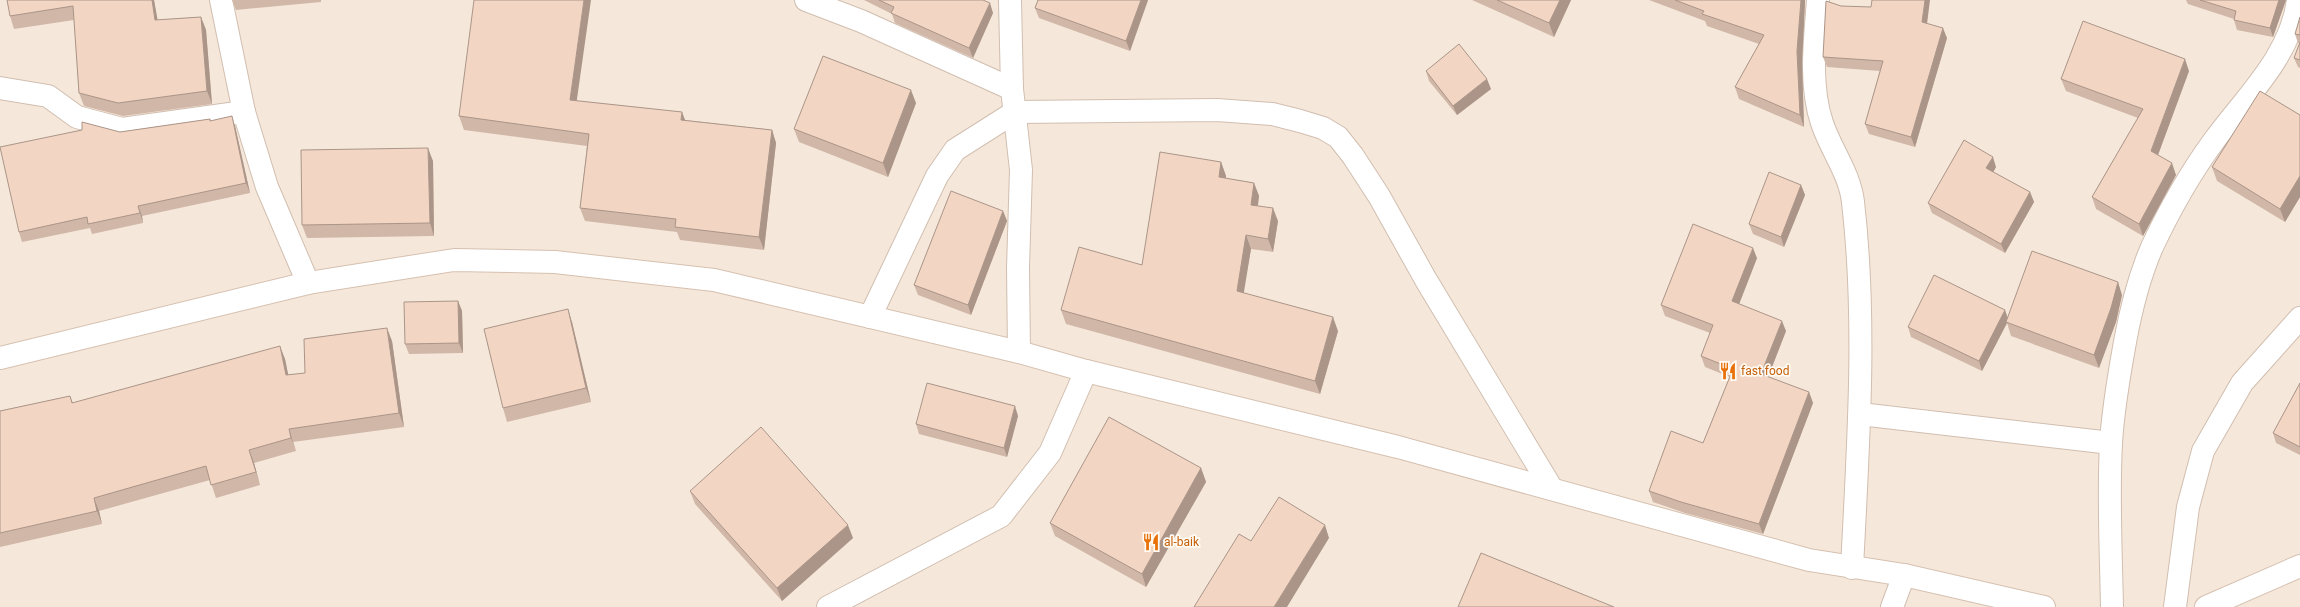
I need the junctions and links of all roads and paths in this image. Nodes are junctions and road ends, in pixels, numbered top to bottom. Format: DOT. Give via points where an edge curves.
graph roads {
  1 [pos="221,0"];
  2 [pos="806,0"];
  3 [pos="1010,0"];
  4 [pos="1818,0"];
  5 [pos="2298,0"];
  6 [pos="0,88"];
  7 [pos="1012,89"];
  8 [pos="244,112"];
  9 [pos="1015,112"];
  10 [pos="308,283"];
  11 [pos="870,317"];
  12 [pos="2300,318"];
  13 [pos="1019,352"];
  14 [pos="0,358"];
  15 [pos="1086,371"];
  16 [pos="1860,414"];
  17 [pos="2111,443"];
  18 [pos="1552,489"];
  19 [pos="2300,566"];
  20 [pos="1852,568"];
  21 [pos="1904,574"];
  22 [pos="828,607"];
  23 [pos="1892,607"];
  24 [pos="2044,607"];
  25 [pos="2112,607"];
  26 [pos="2175,607"];
  27 [pos="2206,607"];
  1 -- 8 [label="street"];
  2 -- 7 [label="street" via="861,21"];
  3 -- 7 [label="street"];
  4 -- 16 [label="street" via="1815,33 1816,90 1822,123 1853,196 1857,235"];
  5 -- 17 [label="street" via="2288,34 2276,60 2213,142 2190,177 2152,248 2139,281 2131,313 2118,381"];
  6 -- 8 [label="street" via="48,96 77,117 122,129"];
  7 -- 9 [label="street"];
  8 -- 10 [label="street" via="267,188"];
  9 -- 11 [label="street" via="955,150 937,176"];
  9 -- 13 [label="street" via="1021,170"];
  9 -- 18 [label="street" via="1217,110 1272,114 1323,128 1338,137 1379,196 1426,280"];
  10 -- 11 [label="street" via="454,260 555,262 714,280"];
  10 -- 14 [label="street"];
  11 -- 13 [label="street"];
  12 -- 26 [label="street" via="2242,383 2203,451 2188,507"];
  13 -- 15 [label="street"];
  15 -- 18 [label="street" via="1398,447"];
  15 -- 22 [label="street" via="1050,453 1002,516"];
  16 -- 17 [label="street"];
  16 -- 20 [label="street"];
  17 -- 25 [label="street"];
  18 -- 20 [label="street" via="1809,560"];
  19 -- 27 [label="street"];
  20 -- 21 [label="street"];
  21 -- 23 [label="street"];
  21 -- 24 [label="street"];
}
